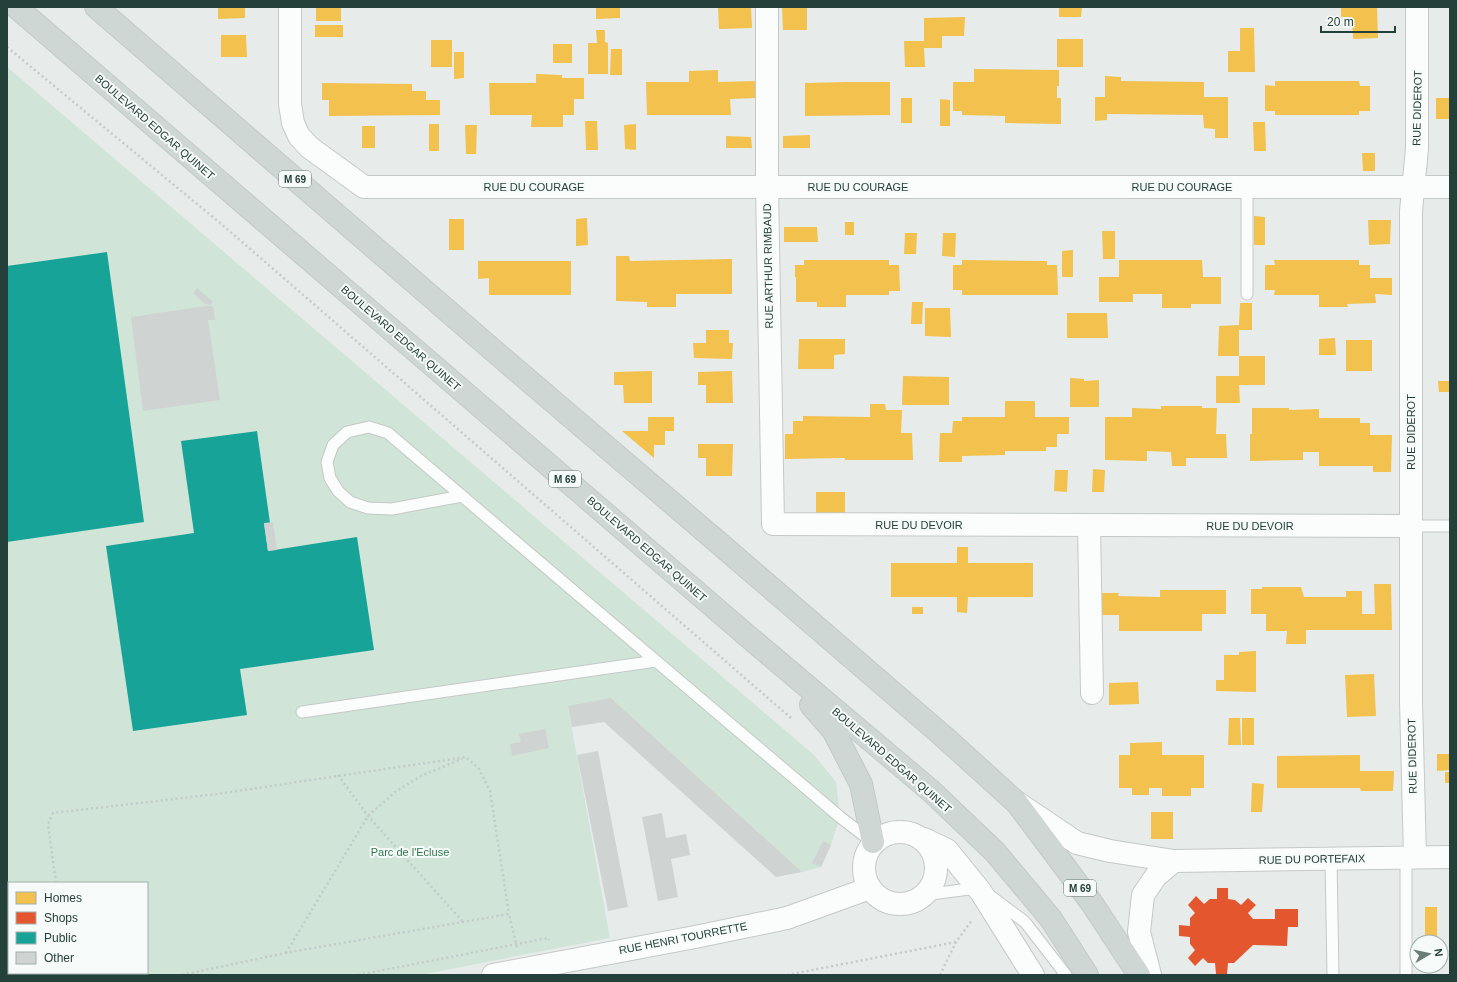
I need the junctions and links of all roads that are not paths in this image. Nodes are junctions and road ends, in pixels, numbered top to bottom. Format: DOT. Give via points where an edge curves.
graph roads {
  1 [pos="16,7"];
  2 [pos="96,7"];
  3 [pos="290,7"];
  4 [pos="767,7"];
  5 [pos="1417,7"];
  6 [pos="767,187"];
  7 [pos="1246,187"];
  8 [pos="1414,187"];
  9 [pos="1450,187"];
  10 [pos="1247,294"];
  11 [pos="462,496"];
  12 [pos="773,524"];
  13 [pos="1089,525"];
  14 [pos="1411,526"];
  15 [pos="1450,526"];
  16 [pos="751,639"];
  17 [pos="656,661"];
  18 [pos="1092,693"];
  19 [pos="302,712"];
  20 [pos="1017,803"];
  21 [pos="922,838"];
  22 [pos="873,842"];
  23 [pos="1411,857"];
  24 [pos="1450,857"];
  25 [pos="1331,859"];
  26 [pos="1174,861"];
  27 [pos="870,888"];
  28 [pos="924,896"];
  29 [pos="983,896"];
  30 [pos="523,972"];
  31 [pos="493,975"];
  32 [pos="1033,975"];
  33 [pos="1066,975"];
  34 [pos="1087,975"];
  35 [pos="1139,975"];
  36 [pos="1150,975"];
  37 [pos="1333,975"];
  38 [pos="1406,975"];
  1 -- 16 [label="main road, BOULEVARD EDGAR QUINET / M 69"];
  2 -- 20 [label="main road, M 69" via="756,574"];
  3 -- 6 [label="street, RUE DU COURAGE" via="290,104 293,123 299,136 309,147 364,187"];
  4 -- 6 [label="street, RUE ARTHUR RIMBAUD"];
  5 -- 8 [label="street, RUE DIDEROT" via="1417,149"];
  6 -- 7 [label="street, RUE DU COURAGE"];
  6 -- 12 [label="street, RUE ARTHUR RIMBAUD"];
  7 -- 8 [label="street, RUE DU COURAGE"];
  7 -- 10 [label="lane"];
  8 -- 9 [label="street, RUE DU COURAGE"];
  8 -- 14 [label="street, RUE DIDEROT"];
  11 -- 11 [label="lane" via="392,509 368,508 350,502 338,491 330,478 327,462 333,445 347,432 369,427 388,433"];
  11 -- 17 [label="lane"];
  12 -- 13 [label="street, RUE DU DEVOIR"];
  13 -- 14 [label="street, RUE DU DEVOIR"];
  13 -- 18 [label="street"];
  14 -- 15 [label="lane"];
  14 -- 23 [label="street, RUE DIDEROT"];
  16 -- 22 [label="main road" via="833,730 861,784"];
  16 -- 34 [label="main road, BOULEVARD EDGAR QUINET / M 69" via="930,791 995,852 1051,919"];
  17 -- 19 [label="lane"];
  17 -- 22 [label="lane"];
  20 -- 26 [label="street, RUE DU PORTEFAIX" via="1077,843"];
  20 -- 35 [label="main road, M 69" via="1091,902"];
  21 -- 22 [label="street" via="902,831 892,832"];
  21 -- 28 [label="street" via="930,846 937,866 931,887"];
  21 -- 29 [label="street" via="947,850"];
  22 -- 27 [label="street" via="863,864 864,877"];
  23 -- 24 [label="street, RUE DU PORTEFAIX"];
  23 -- 25 [label="street, RUE DU PORTEFAIX"];
  23 -- 38 [label="lane"];
  25 -- 26 [label="street, RUE DU PORTEFAIX"];
  25 -- 37 [label="lane"];
  26 -- 36 [label="street" via="1156,876 1143,895 1138,932"];
  27 -- 28 [label="street" via="878,897 901,904 913,902"];
  27 -- 30 [label="street, RUE HENRI TOURRETTE" via="787,918 558,962"];
  28 -- 29 [label="lane" via="969,889"];
  29 -- 32 [label="street"];
  29 -- 33 [label="lane" via="989,895 1025,922"];
  30 -- 31 [label="street, RUE HENRI TOURRETTE"];
}
